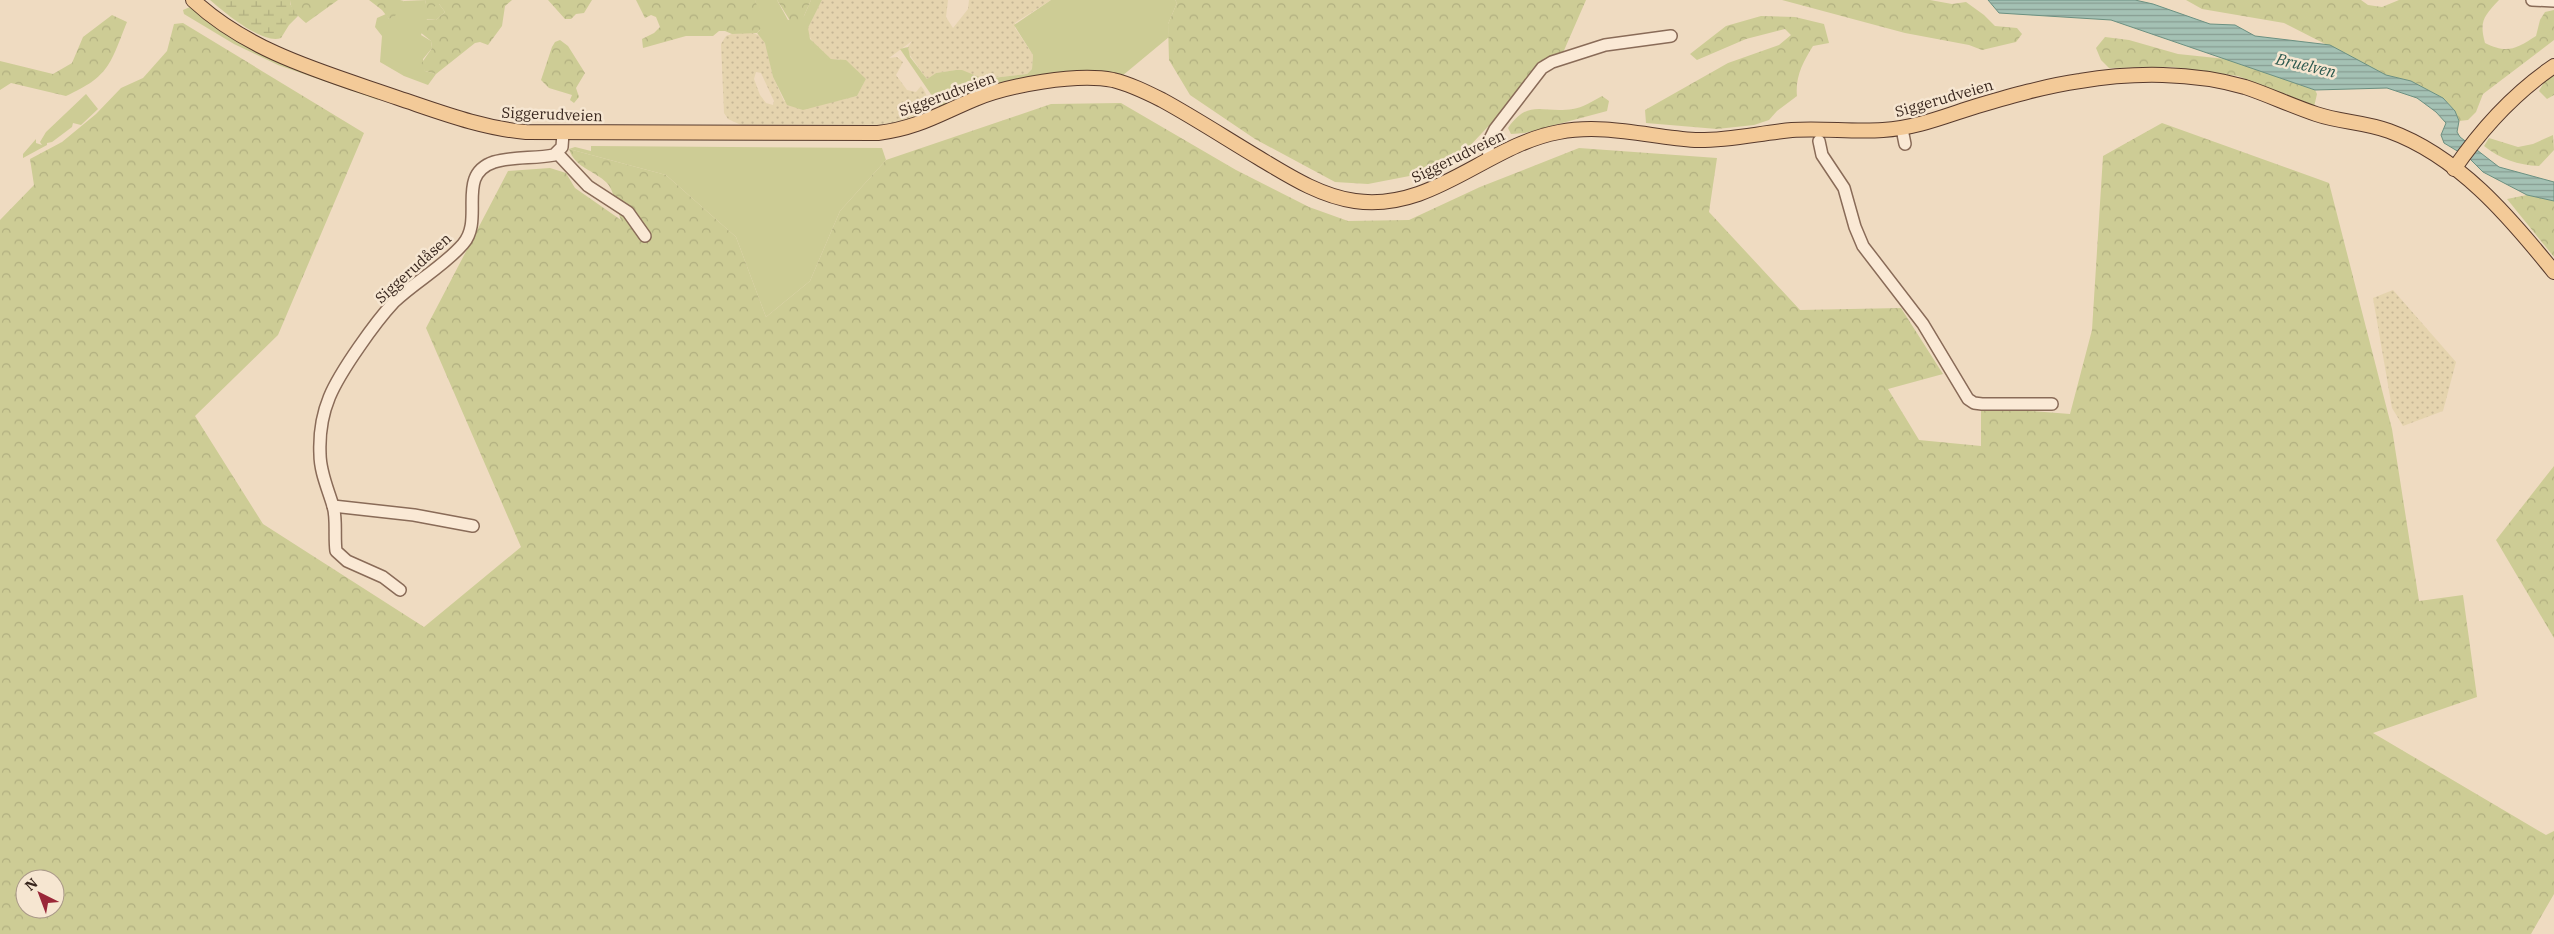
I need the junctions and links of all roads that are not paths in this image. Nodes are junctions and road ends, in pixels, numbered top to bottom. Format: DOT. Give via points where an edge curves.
graph roads {
  1 [pos="193,0"];
  2 [pos="2532,0"];
  3 [pos="2554,1"];
  4 [pos="1671,36"];
  5 [pos="2554,66"];
  6 [pos="1902,129"];
  7 [pos="563,133"];
  8 [pos="1819,141"];
  9 [pos="1905,144"];
  10 [pos="557,153"];
  11 [pos="1489,159"];
  12 [pos="2454,169"];
  13 [pos="645,236"];
  14 [pos="2554,272"];
  15 [pos="2052,404"];
  16 [pos="333,506"];
  17 [pos="473,526"];
  18 [pos="400,590"];
  1 -- 7 [label="main road, Siggerudveien" via="217,21 254,43 324,72 479,124 526,132"];
  2 -- 3 [label="street"];
  4 -- 11 [label="street" via="1605,45 1542,68 1495,129 1488,143"];
  5 -- 12 [label="main road" via="2503,107"];
  6 -- 9 [label="street"];
  6 -- 11 [label="main road, Siggerudveien" via="1800,130 1714,140 1581,129 1537,138"];
  6 -- 12 [label="main road, Siggerudveien" via="1998,100 2078,81 2125,76 2185,77 2234,84 2318,115 2381,128 2414,143"];
  7 -- 10 [label="street" via="562,147"];
  7 -- 11 [label="main road, Siggerudveien" via="878,133 925,122 996,92 1089,78 1122,82 1150,93 1299,181 1346,199 1375,202 1410,198"];
  8 -- 15 [label="street" via="1822,155 1841,180 1864,246 1923,324 1968,399 1982,404"];
  10 -- 13 [label="street" via="593,190 628,212"];
  10 -- 16 [label="street, Siggerudåsen" via="501,160 480,170 473,184 473,223 469,236 433,273 395,301 346,364 326,400 322,424 320,455"];
  12 -- 14 [label="main road, Siggerudveien" via="2503,212"];
  16 -- 17 [label="street" via="414,515"];
  16 -- 18 [label="street, Siggerudåsen" via="336,551 340,557 383,577"];
}
